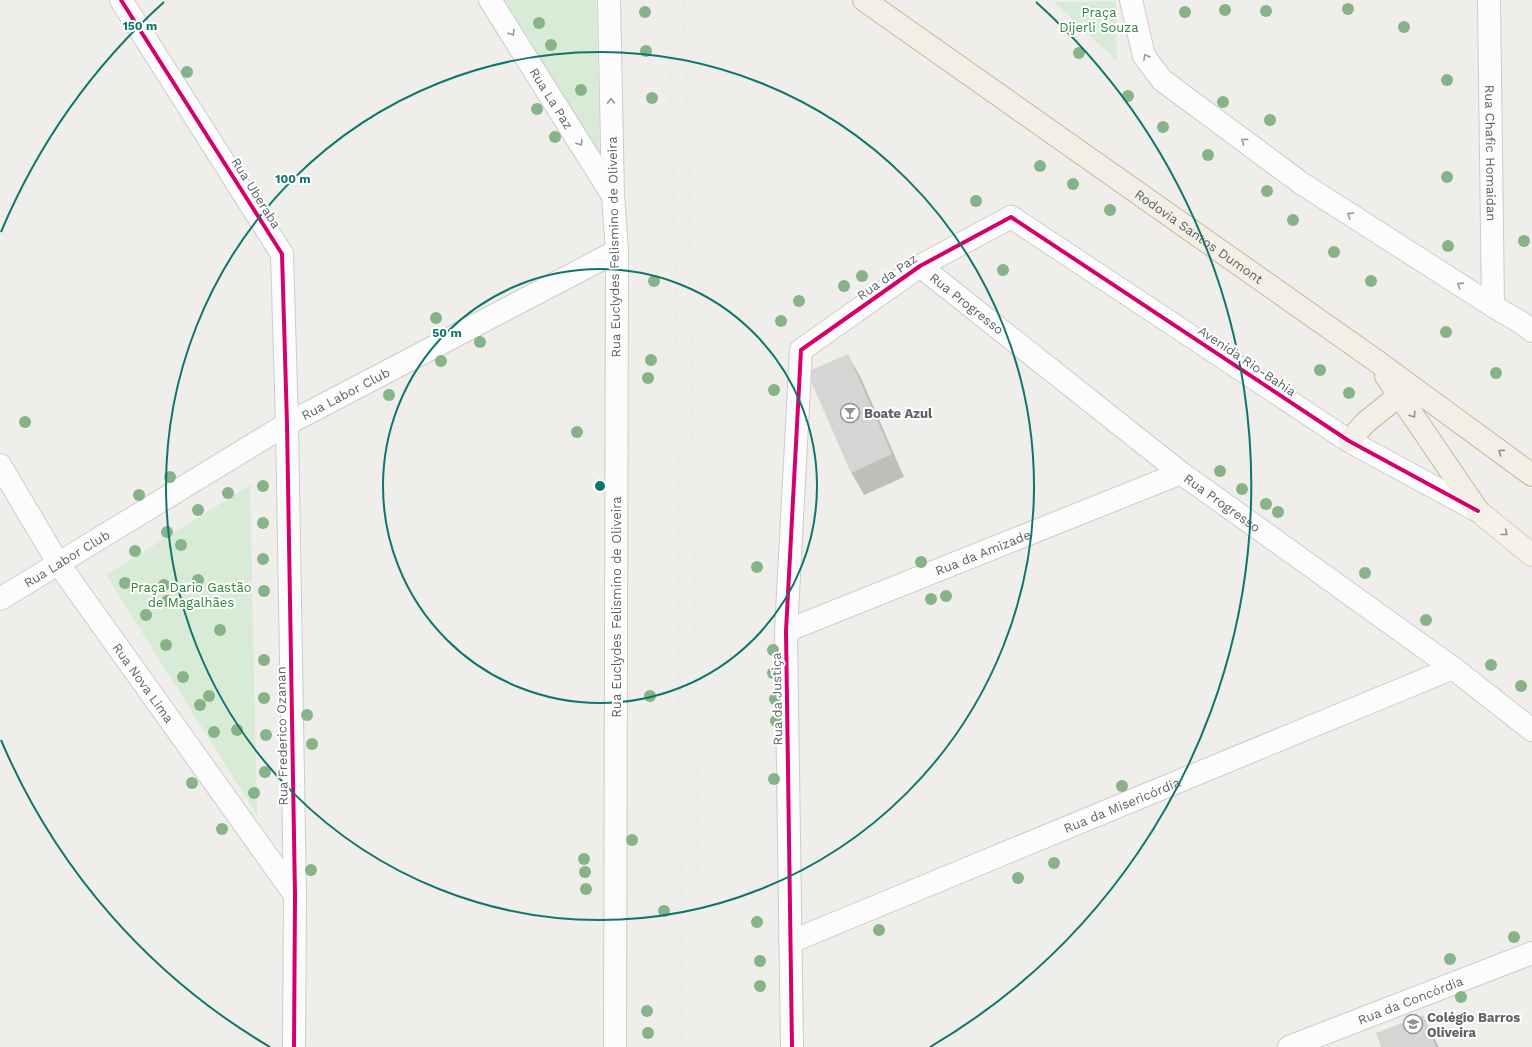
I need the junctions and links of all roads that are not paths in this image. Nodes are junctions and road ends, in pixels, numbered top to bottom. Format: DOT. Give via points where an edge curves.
graph roads {
  1 [pos="121,0"];
  2 [pos="490,0"];
  3 [pos="609,0"];
  4 [pos="864,0"];
  5 [pos="1131,0"];
  6 [pos="1489,0"];
  7 [pos="613,196"];
  8 [pos="1011,217"];
  9 [pos="617,251"];
  10 [pos="920,266"];
  11 [pos="1493,306"];
  12 [pos="1529,326"];
  13 [pos="801,350"];
  14 [pos="1375,360"];
  15 [pos="1400,395"];
  16 [pos="287,424"];
  17 [pos="1349,440"];
  18 [pos="0,464"];
  19 [pos="1181,473"];
  20 [pos="1532,475"];
  21 [pos="1478,511"];
  22 [pos="1532,555"];
  23 [pos="58,563"];
  24 [pos="0,599"];
  25 [pos="786,631"];
  26 [pos="1453,668"];
  27 [pos="1532,730"];
  28 [pos="295,895"];
  29 [pos="790,942"];
  30 [pos="1532,953"];
  31 [pos="294,1047"];
  32 [pos="615,1047"];
  33 [pos="792,1047"];
  34 [pos="1289,1047"];
  1 -- 16 [label="street, Rua Uberaba" via="282,254"];
  2 -- 7 [label="street, Rua La Paz, one-way"];
  7 -- 3 [label="street, Rua Euclydes Felismino de Oliveira, one-way"];
  4 -- 14 [label="highway, Rodovia Santos Dumont"];
  11 -- 5 [label="street, one-way" via="1301,183 1162,80 1144,56"];
  6 -- 11 [label="street, Rua Chafic Homaidan"];
  7 -- 9 [label="street, Rua Euclydes Felismino de Oliveira"];
  8 -- 10 [label="street, Rua da Paz"];
  8 -- 17 [label="street, Avenida Rio-Bahia"];
  9 -- 16 [label="street, Rua Labor Club"];
  9 -- 32 [label="street, Rua Euclydes Felismino de Oliveira"];
  10 -- 13 [label="street, Rua da Paz"];
  10 -- 19 [label="street, Rua Progresso"];
  11 -- 12 [label="street"];
  13 -- 25 [label="street, Rua da Justiça"];
  14 -- 15 [label="highway"];
  20 -- 14 [label="highway, Rodovia Santos Dumont, one-way"];
  15 -- 17 [label="highway" via="1366,422"];
  15 -- 21 [label="highway, one-way"];
  16 -- 23 [label="street, Rua Labor Club"];
  16 -- 28 [label="street, Rua Frederico Ozanan"];
  17 -- 21 [label="street, Avenida Rio-Bahia"];
  18 -- 23 [label="street, Rua Nova Lima"];
  19 -- 25 [label="street, Rua da Amizade"];
  19 -- 26 [label="street, Rua Progresso"];
  21 -- 22 [label="main road, Avenida Rio-Bahia, one-way"];
  23 -- 24 [label="street, Rua Labor Club"];
  23 -- 28 [label="street, Rua Nova Lima"];
  25 -- 29 [label="street, Rua da Justiça"];
  26 -- 27 [label="street, Rua Progresso"];
  26 -- 29 [label="street, Rua da Misericórdia"];
  28 -- 31 [label="street, Rua Frederico Ozanan"];
  29 -- 33 [label="street, Rua da Justiça"];
  30 -- 34 [label="street, Rua da Concórdia"];
}
